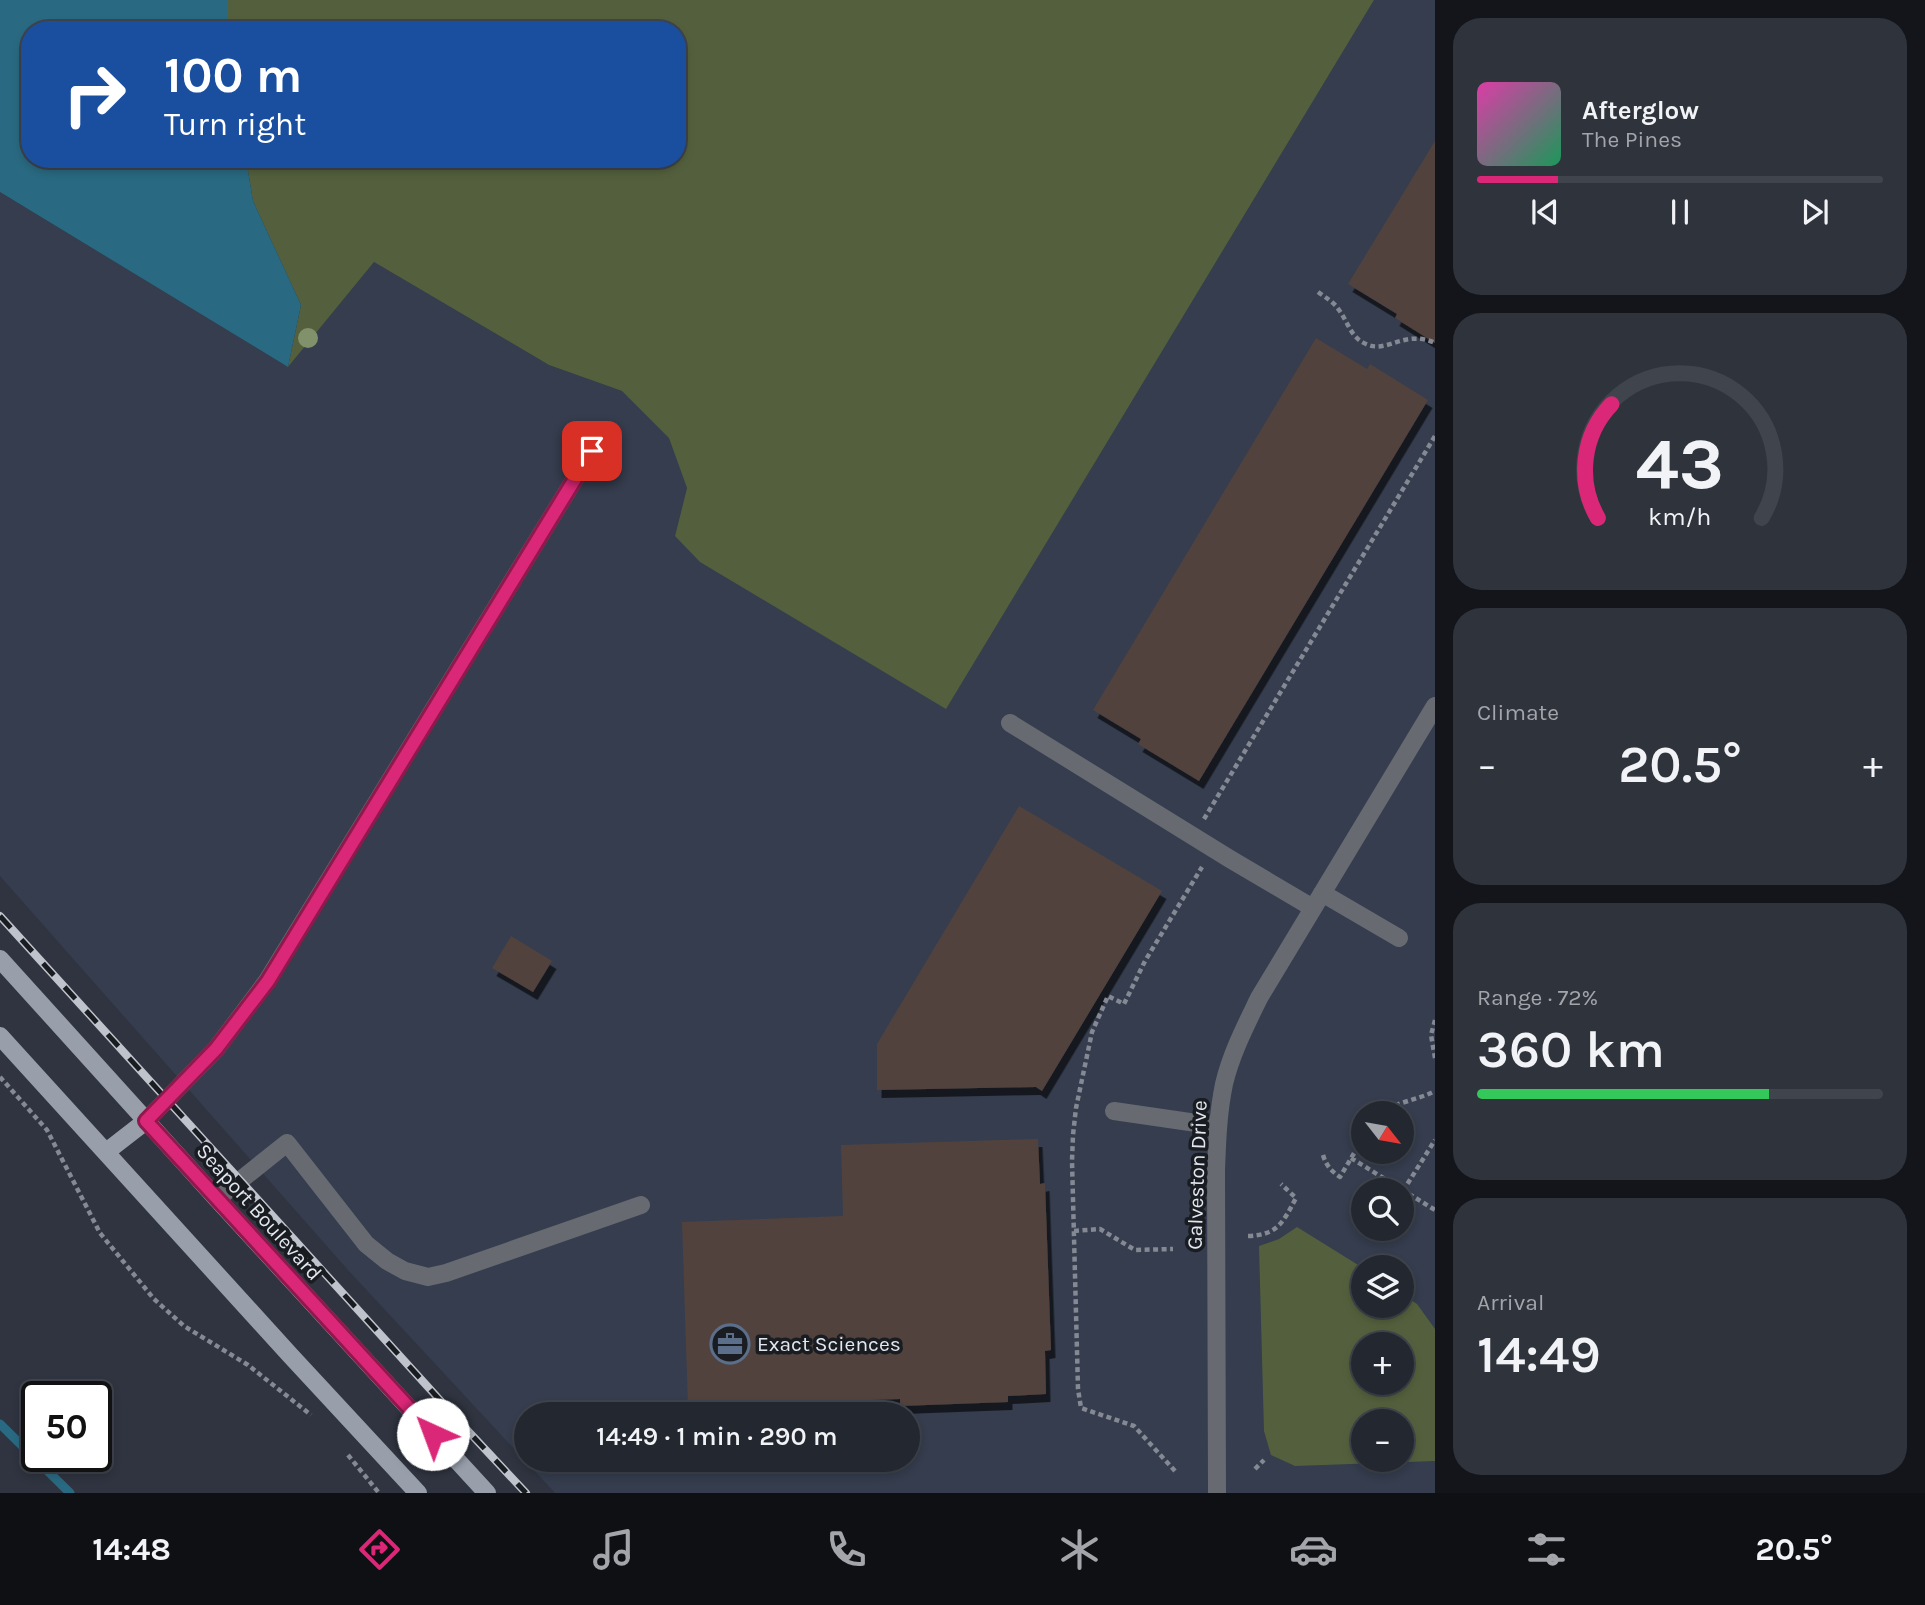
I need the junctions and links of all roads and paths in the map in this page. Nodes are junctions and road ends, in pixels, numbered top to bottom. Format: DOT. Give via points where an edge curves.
graph roads {
  1 [pos="1318,292"];
  2 [pos="1435,343"];
  3 [pos="1435,436"];
  4 [pos="592,451"];
  5 [pos="1435,706"];
  6 [pos="1010,723"];
  7 [pos="1194,837"];
  8 [pos="1317,901"];
  9 [pos="1399,938"];
  10 [pos="0,959"];
  11 [pos="1435,1020"];
  12 [pos="0,1035"];
  13 [pos="1435,1059"];
  14 [pos="0,1077"];
  15 [pos="1435,1091"];
  16 [pos="1410,1101"];
  17 [pos="1114,1111"];
  18 [pos="146,1121"];
  19 [pos="1217,1126"];
  20 [pos="1435,1140"];
  21 [pos="106,1152"];
  22 [pos="1323,1155"];
  23 [pos="1351,1158"];
  24 [pos="1361,1164"];
  25 [pos="1383,1178"];
  26 [pos="1412,1178"];
  27 [pos="1281,1184"];
  28 [pos="1414,1197"];
  29 [pos="216,1199"];
  30 [pos="641,1205"];
  31 [pos="1435,1210"];
  32 [pos="1074,1231"];
  33 [pos="1248,1236"];
  34 [pos="1172,1249"];
  35 [pos="314,1417"];
  36 [pos="347,1454"];
  37 [pos="1264,1460"];
  38 [pos="1255,1469"];
  39 [pos="1175,1471"];
  40 [pos="379,1493"];
  41 [pos="418,1493"];
  42 [pos="487,1493"];
  43 [pos="1217,1493"];
  1 -- 2 [label="path" via="1334,303 1363,343 1384,346 1415,338"];
  3 -- 7 [label="path"];
  4 -- 18 [label="street" via="268,981 216,1049"];
  5 -- 8 [label="street, Galveston Drive"];
  6 -- 7 [label="street"];
  7 -- 8 [label="street"];
  7 -- 32 [label="path" via="1184,854 1203,866 1124,1004 1108,996 1092,1032 1074,1122"];
  8 -- 9 [label="street"];
  8 -- 19 [label="street, Galveston Drive" via="1239,1038 1224,1082"];
  10 -- 18 [label="main road, Seaport Boulevard"];
  11 -- 13 [label="path"];
  12 -- 21 [label="main road"];
  14 -- 35 [label="path" via="47,1130 100,1233 154,1299 184,1326 248,1365"];
  15 -- 16 [label="path"];
  17 -- 19 [label="street"];
  18 -- 21 [label="main road"];
  18 -- 29 [label="main road, Seaport Boulevard"];
  19 -- 43 [label="street, Galveston Drive"];
  20 -- 26 [label="path"];
  21 -- 41 [label="main road"];
  22 -- 23 [label="path" via="1340,1177"];
  24 -- 25 [label="path"];
  27 -- 33 [label="path" via="1296,1198 1282,1223 1268,1234"];
  28 -- 31 [label="path"];
  29 -- 30 [label="street" via="287,1143 366,1244 405,1271 428,1277"];
  29 -- 42 [label="main road, Seaport Boulevard"];
  32 -- 34 [label="path" via="1100,1229 1135,1250"];
  32 -- 39 [label="path" via="1081,1408 1134,1426"];
  36 -- 40 [label="path"];
  37 -- 38 [label="path"];
}
